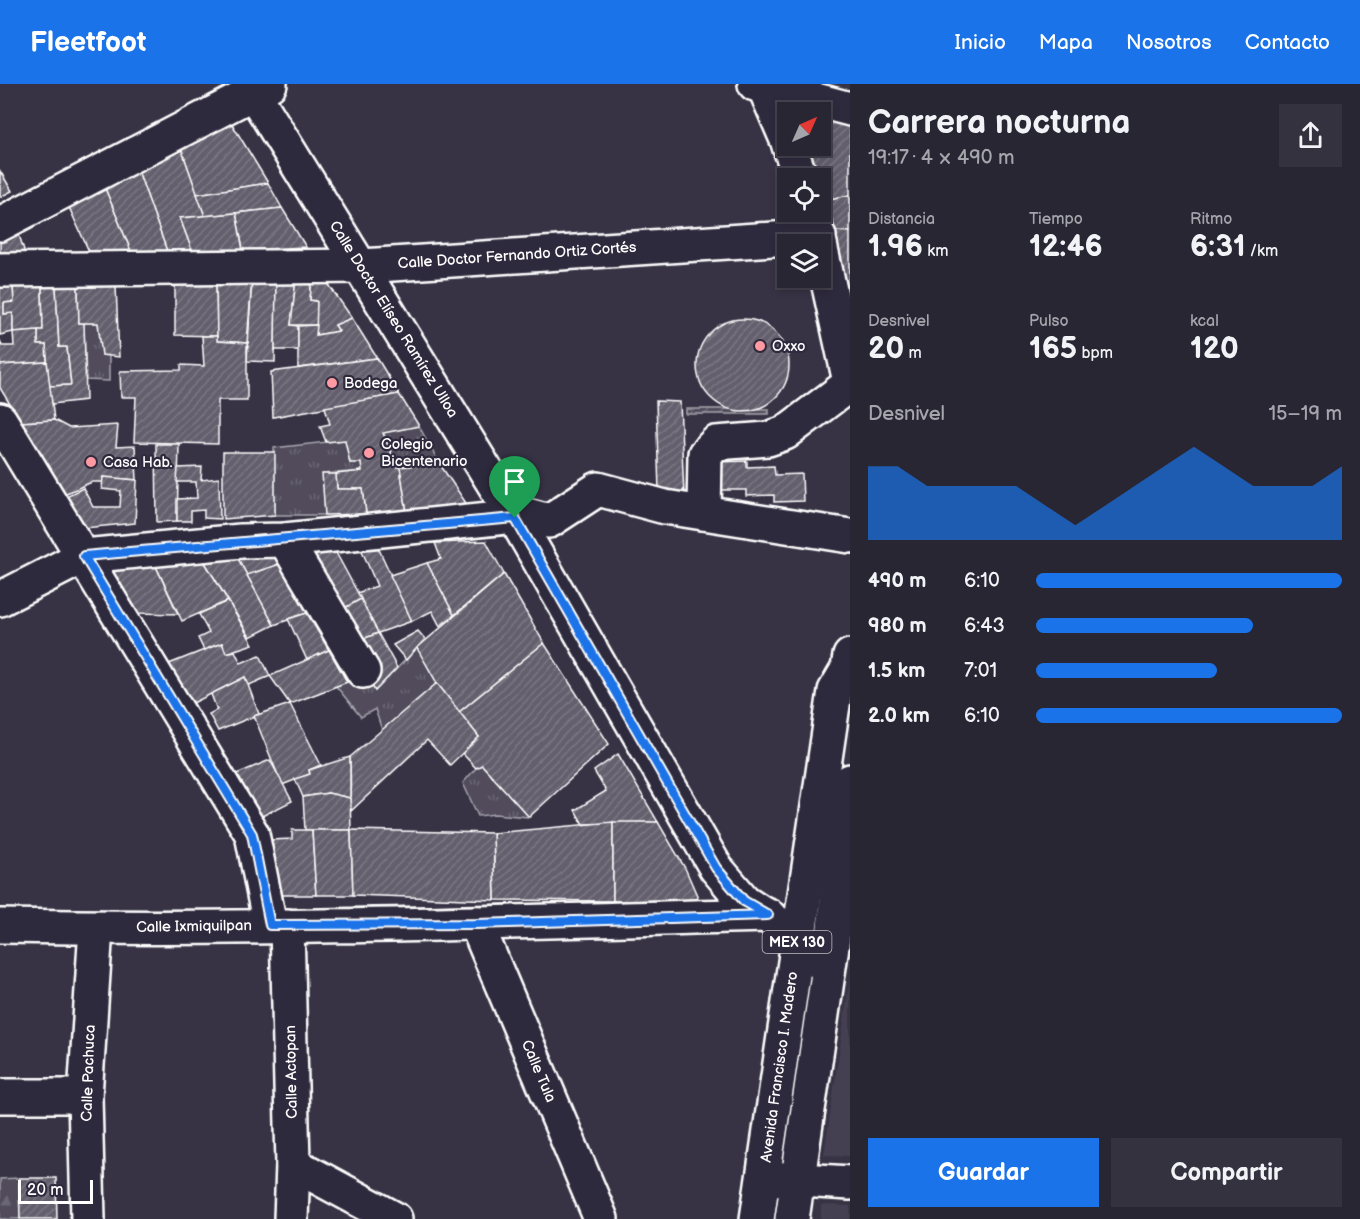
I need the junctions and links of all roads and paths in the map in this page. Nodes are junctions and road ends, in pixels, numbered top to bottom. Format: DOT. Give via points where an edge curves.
graph roads {
  1 [pos="760,85"];
  2 [pos="257,87"];
  3 [pos="850,109"];
  4 [pos="777,121"];
  5 [pos="0,224"];
  6 [pos="777,237"];
  7 [pos="362,266"];
  8 [pos="0,270"];
  9 [pos="830,288"];
  10 [pos="850,383"];
  11 [pos="0,420"];
  12 [pos="704,513"];
  13 [pos="515,518"];
  14 [pos="850,536"];
  15 [pos="285,540"];
  16 [pos="84,556"];
  17 [pos="0,599"];
  18 [pos="850,667"];
  19 [pos="363,671"];
  20 [pos="850,781"];
  21 [pos="805,889"];
  22 [pos="842,912"];
  23 [pos="768,915"];
  24 [pos="476,924"];
  25 [pos="279,925"];
  26 [pos="0,926"];
  27 [pos="96,928"];
  28 [pos="797,940"];
  29 [pos="826,980"];
  30 [pos="0,1096"];
  31 [pos="86,1096"];
  32 [pos="293,1164"];
  33 [pos="764,1177"];
  34 [pos="798,1180"];
  35 [pos="850,1183"];
  36 [pos="88,1219"];
  37 [pos="291,1219"];
  38 [pos="395,1219"];
  39 [pos="601,1219"];
  40 [pos="757,1219"];
  41 [pos="792,1219"];
  1 -- 3 [label="street"];
  1 -- 4 [label="street"];
  2 -- 5 [label="street"];
  2 -- 7 [label="street, Calle Doctor Elíseo Ramírez Ulloa"];
  6 -- 7 [label="street, Calle Doctor Fernando Ortiz Cortés"];
  7 -- 8 [label="street, Calle Doctor Fernando Ortiz Cortés"];
  7 -- 13 [label="street, Calle Doctor Elíseo Ramírez Ulloa"];
  9 -- 10 [label="street"];
  10 -- 12 [label="street" via="785,433 768,440 716,443 709,448 705,454"];
  11 -- 16 [label="street, Calle Actopan"];
  12 -- 13 [label="street" via="598,489 549,521 527,514"];
  12 -- 14 [label="street"];
  13 -- 15 [label="street"];
  13 -- 23 [label="street, Calle Doctor Elíseo Ramírez Ulloa" via="716,868 744,901"];
  15 -- 16 [label="street"];
  15 -- 19 [label="street"];
  16 -- 17 [label="street"];
  16 -- 25 [label="street, Calle Actopan" via="252,834"];
  18 -- 21 [label="street, Avenida Francisco I. Madero / MEX 130" via="835,691"];
  20 -- 22 [label="street, MEX 130"];
  21 -- 22 [label="street"];
  21 -- 28 [label="street, Avenida Francisco I. Madero / MEX 130"];
  22 -- 29 [label="street, MEX 130"];
  23 -- 24 [label="street, Calle Ixmiquilpan"];
  23 -- 28 [label="street"];
  24 -- 25 [label="street, Calle Ixmiquilpan"];
  24 -- 39 [label="street, Calle Tula"];
  25 -- 27 [label="street, Calle Ixmiquilpan"];
  25 -- 32 [label="street, Calle Actopan"];
  26 -- 27 [label="street, Calle Ixmiquilpan"];
  27 -- 31 [label="street, Calle Pachuca"];
  28 -- 29 [label="street" via="819,965"];
  28 -- 33 [label="street, Avenida Francisco I. Madero / MEX 130"];
  29 -- 34 [label="street, MEX 130"];
  30 -- 31 [label="street"];
  31 -- 36 [label="street, Calle Pachuca"];
  32 -- 37 [label="street, Calle Actopan"];
  32 -- 38 [label="street"];
  33 -- 34 [label="street"];
  33 -- 40 [label="street, Avenida Francisco I. Madero / MEX 130"];
  34 -- 35 [label="street"];
  34 -- 41 [label="street, MEX 130"];
}
